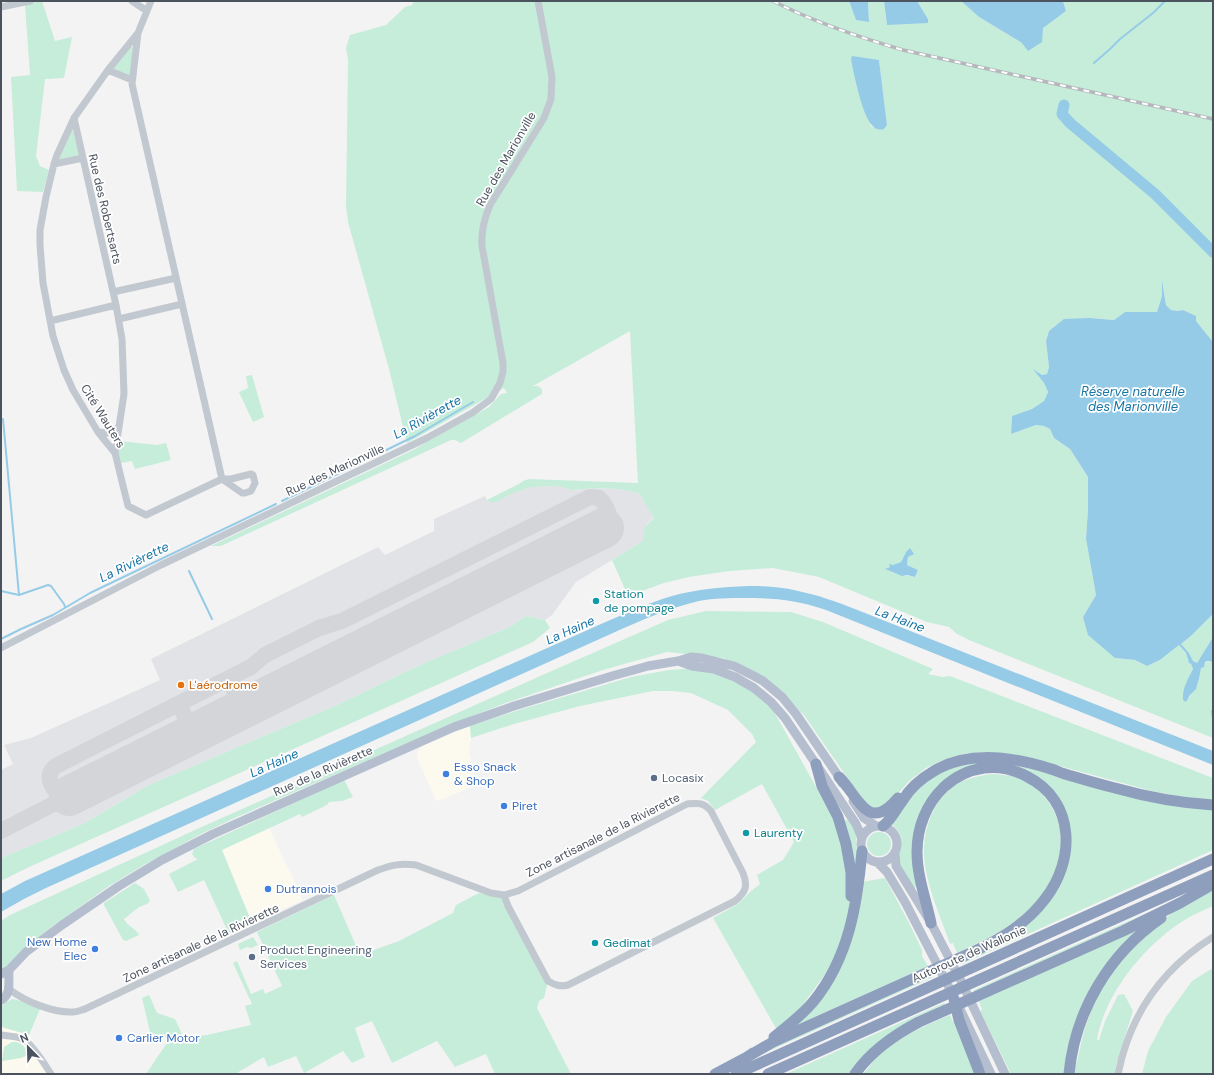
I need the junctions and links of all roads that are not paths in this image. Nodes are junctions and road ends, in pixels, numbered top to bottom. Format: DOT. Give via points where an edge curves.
graph roads {
  1 [pos="30,1"];
  2 [pos="132,1"];
  3 [pos="151,1"];
  4 [pos="538,1"];
  5 [pos="1,6"];
  6 [pos="147,11"];
  7 [pos="138,33"];
  8 [pos="108,70"];
  9 [pos="132,80"];
  10 [pos="74,118"];
  11 [pos="83,158"];
  12 [pos="54,164"];
  13 [pos="176,278"];
  14 [pos="113,292"];
  15 [pos="182,304"];
  16 [pos="116,305"];
  17 [pos="119,319"];
  18 [pos="50,320"];
  19 [pos="120,427"];
  20 [pos="98,432"];
  21 [pos="115,453"];
  22 [pos="1,648"];
  23 [pos="678,661"];
  24 [pos="816,764"];
  25 [pos="839,777"];
  26 [pos="917,784"];
  27 [pos="1213,805"];
  28 [pos="879,826"];
  29 [pos="862,838"];
  30 [pos="862,851"];
  31 [pos="895,853"];
  32 [pos="1213,858"];
  33 [pos="877,862"];
  34 [pos="1213,875"];
  35 [pos="1213,884"];
  36 [pos="504,894"];
  37 [pos="1180,903"];
  38 [pos="932,923"];
  39 [pos="1213,937"];
  40 [pos="846,942"];
  41 [pos="4,973"];
  42 [pos="945,979"];
  43 [pos="6,993"];
  44 [pos="952,993"];
  45 [pos="962,1019"];
  46 [pos="1,1035"];
  47 [pos="747,1057"];
  48 [pos="52,1074"];
  49 [pos="715,1074"];
  50 [pos="736,1074"];
  51 [pos="768,1074"];
  52 [pos="855,1074"];
  53 [pos="980,1074"];
  54 [pos="991,1074"];
  55 [pos="1005,1074"];
  56 [pos="1069,1074"];
  57 [pos="1118,1074"];
  1 -- 5 [label="street"];
  2 -- 6 [label="street"];
  3 -- 6 [label="street, Cité Wauters"];
  4 -- 22 [label="street, Rue des Marionville" via="551,71 551,99 544,118 490,206 482,230 482,246 503,363 500,383 491,399 472,413 414,445 161,565"];
  6 -- 7 [label="street, Cité Wauters"];
  7 -- 8 [label="street, Cité Wauters"];
  7 -- 9 [label="street, Cité Wauters"];
  8 -- 9 [label="street"];
  8 -- 10 [label="street, Cité Wauters"];
  9 -- 13 [label="street, Cité Wauters"];
  10 -- 11 [label="street, Rue des Robertsarts"];
  10 -- 12 [label="street, Cité Wauters"];
  11 -- 12 [label="street"];
  11 -- 14 [label="street, Rue des Robertsarts"];
  12 -- 18 [label="street, Cité Wauters" via="40,230 43,283"];
  13 -- 14 [label="street"];
  13 -- 15 [label="street, Cité Wauters"];
  14 -- 16 [label="street, Rue des Robertsarts"];
  15 -- 17 [label="street"];
  15 -- 21 [label="street, Cité Wauters" via="222,479 146,515 128,506"];
  16 -- 17 [label="street, Rue des Robertsarts"];
  16 -- 18 [label="street"];
  17 -- 19 [label="street, Rue des Robertsarts" via="124,394"];
  18 -- 20 [label="street, Cité Wauters" via="53,336 73,390"];
  19 -- 20 [label="street" via="109,433"];
  19 -- 21 [label="street, Rue des Robertsarts"];
  20 -- 21 [label="street, Cité Wauters"];
  23 -- 24 [label="main road" via="724,672 754,688 777,708"];
  23 -- 25 [label="main road, Rue de la Rivièrette" via="691,658 713,660 739,668 763,681 782,697 796,714"];
  23 -- 41 [label="main road, Rue de la Rivièrette" via="630,671 475,719 213,834 147,869 98,900 26,952"];
  24 -- 29 [label="main road" via="856,824"];
  24 -- 40 [label="highway" via="822,786 833,805 842,830 849,858 851,893"];
  25 -- 26 [label="highway" via="863,807 874,813 886,810 899,796"];
  25 -- 28 [label="main road, Rue de la Rivièrette" via="864,818"];
  26 -- 27 [label="highway" via="934,771 955,762 999,758 1031,763 1159,799"];
  26 -- 28 [label="highway" via="903,798 892,818"];
  28 -- 29 [label="main road" via="868,829"];
  28 -- 31 [label="main road" via="891,830 896,837"];
  29 -- 30 [label="main road"];
  30 -- 33 [label="main road" via="870,860"];
  30 -- 40 [label="highway" via="855,911"];
  31 -- 33 [label="main road" via="887,860"];
  31 -- 38 [label="main road" via="896,866"];
  32 -- 42 [label="highway, Autoroute de Wallonie"];
  33 -- 42 [label="main road" via="893,882"];
  34 -- 51 [label="highway"];
  35 -- 37 [label="highway"];
  36 -- 36 [label="street, Zone artisanale de la Rivierette" via="532,885 687,804 698,803 706,806 715,817 743,873 746,886 735,900 562,987 548,981"];
  36 -- 43 [label="street, Zone artisanale de la Rivierette" via="491,893 416,865 392,865 85,1009 74,1012 60,1011"];
  37 -- 52 [label="highway" via="914,1024 877,1050"];
  37 -- 56 [label="highway" via="1134,940 1100,981 1078,1029"];
  38 -- 47 [label="highway" via="920,877 917,852 923,818 936,796 945,786 968,772 988,768 1014,771 1033,779 1057,804 1067,838 1063,867 1055,885 1026,919 981,948 792,1033"];
  38 -- 55 [label="main road"];
  39 -- 57 [label="street" via="1194,949 1169,971 1148,999 1130,1032"];
  40 -- 47 [label="highway" via="829,978 812,1003 788,1026"];
  41 -- 43 [label="main road, Rue de la Rivièrette"];
  42 -- 44 [label="main road"];
  42 -- 50 [label="highway, Autoroute de Wallonie"];
  44 -- 45 [label="highway"];
  45 -- 53 [label="highway"];
  45 -- 54 [label="main road"];
  46 -- 48 [label="street" via="24,1039"];
  47 -- 49 [label="highway"];
}
